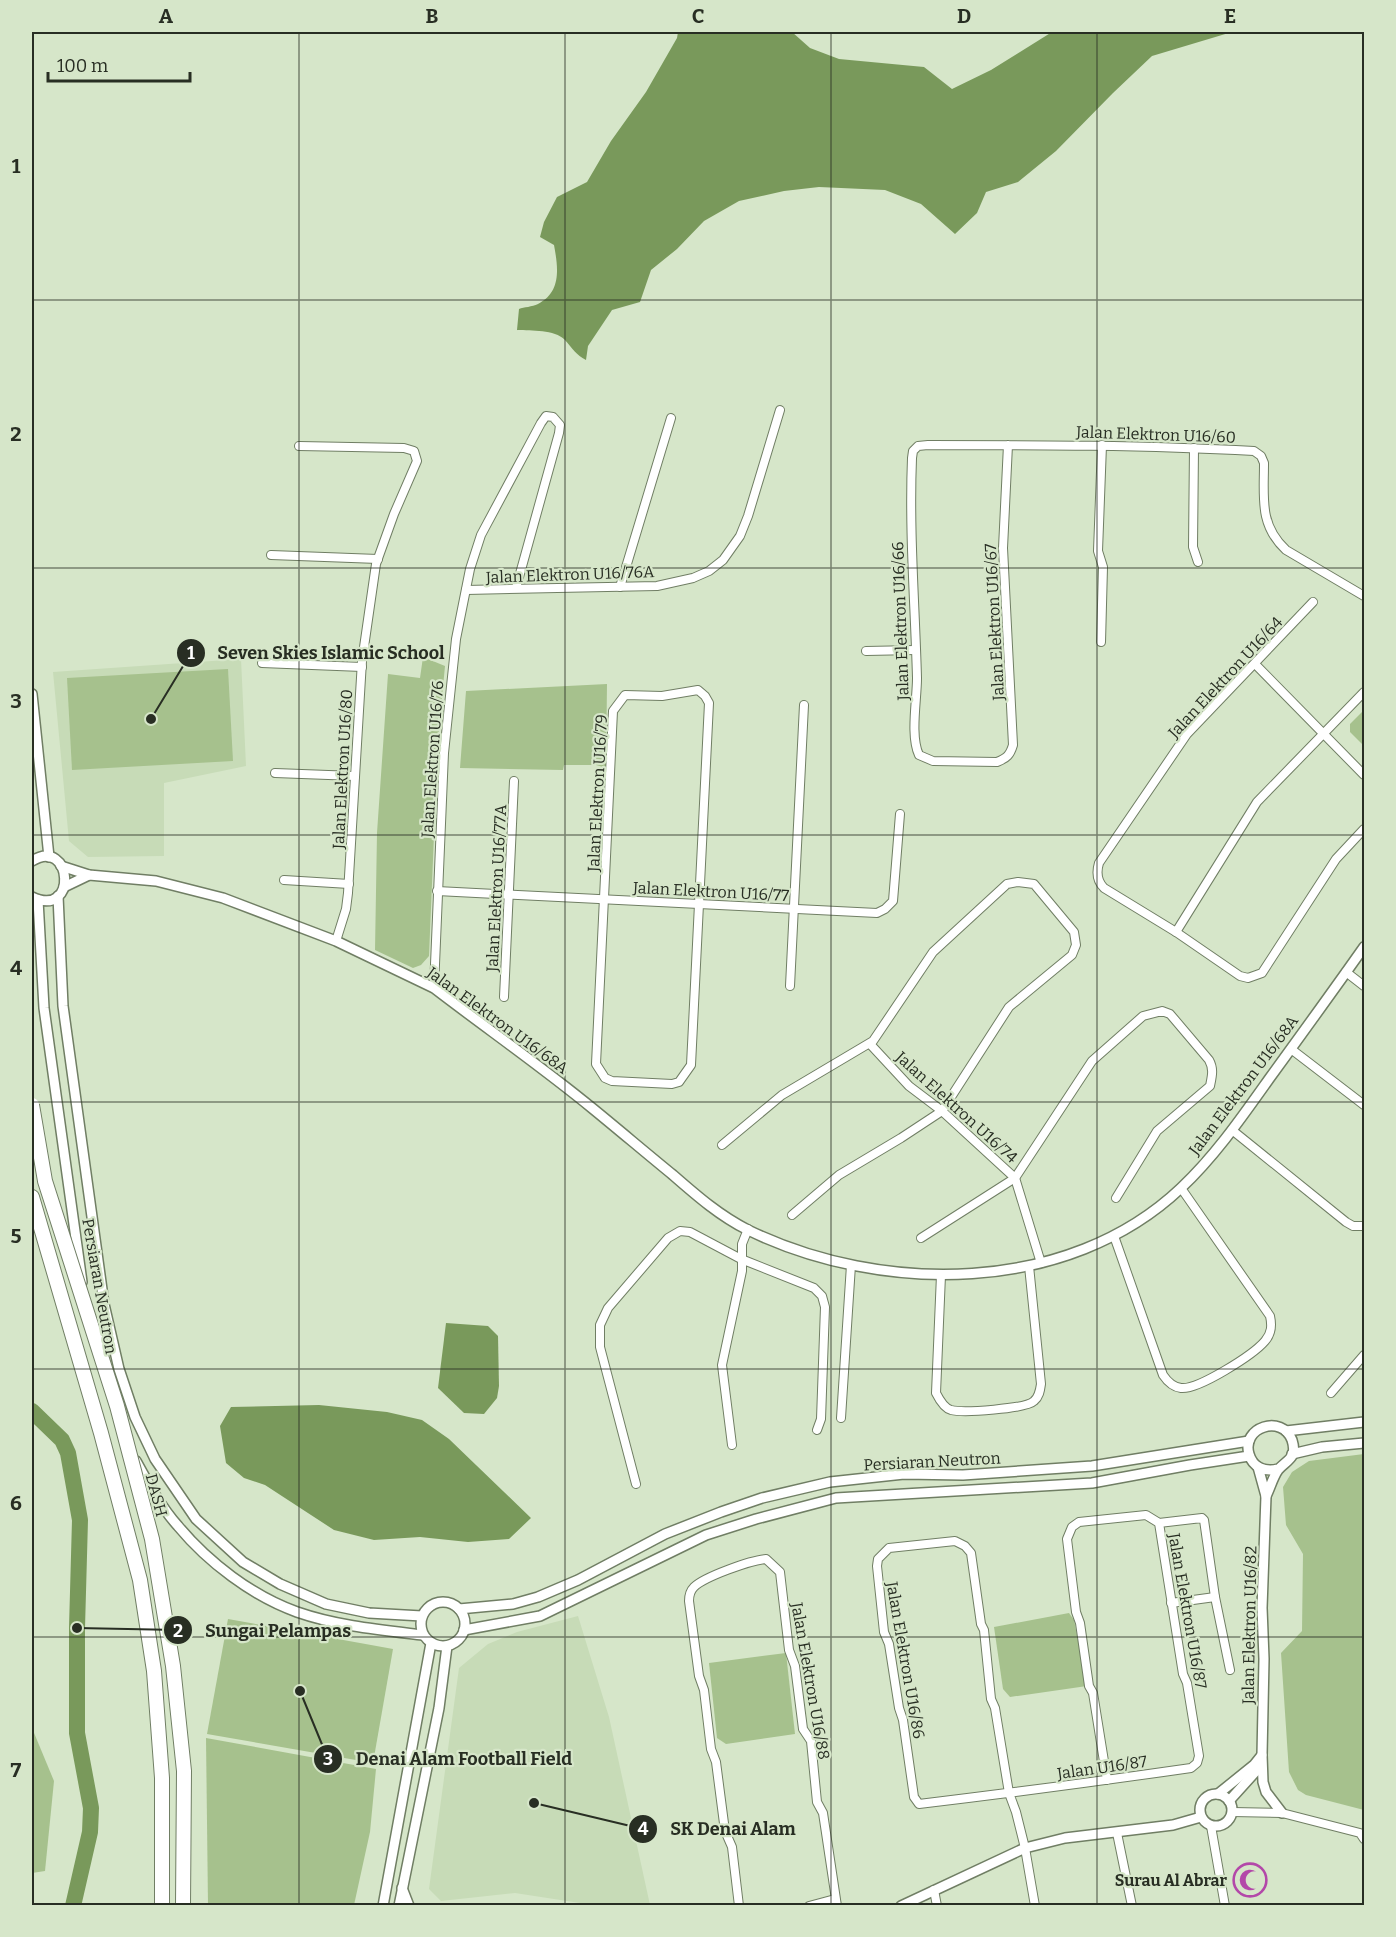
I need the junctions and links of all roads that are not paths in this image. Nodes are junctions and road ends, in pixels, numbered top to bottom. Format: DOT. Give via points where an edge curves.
graph roads {
  1 [pos="780,410"];
  2 [pos="671,418"];
  3 [pos="928,445"];
  4 [pos="1008,445"];
  5 [pos="1102,445"];
  6 [pos="299,446"];
  7 [pos="1194,448"];
  8 [pos="271,555"];
  9 [pos="378,559"];
  10 [pos="1198,562"];
  11 [pos="620,587"];
  12 [pos="516,588"];
  13 [pos="466,590"];
  14 [pos="1365,596"];
  15 [pos="1313,602"];
  16 [pos="1101,642"];
  17 [pos="915,650"];
  18 [pos="866,651"];
  19 [pos="262,663"];
  20 [pos="1255,664"];
  21 [pos="362,667"];
  22 [pos="1365,692"];
  23 [pos="32,694"];
  24 [pos="804,705"];
  25 [pos="1323,733"];
  26 [pos="969,761"];
  27 [pos="275,773"];
  28 [pos="1365,775"];
  29 [pos="355,776"];
  30 [pos="514,781"];
  31 [pos="900,814"];
  32 [pos="1365,829"];
  33 [pos="49,858"];
  34 [pos="32,861"];
  35 [pos="61,866"];
  36 [pos="89,875"];
  37 [pos="284,880"];
  38 [pos="349,884"];
  39 [pos="64,887"];
  40 [pos="437,891"];
  41 [pos="509,895"];
  42 [pos="58,896"];
  43 [pos="35,898"];
  44 [pos="604,900"];
  45 [pos="699,904"];
  46 [pos="794,909"];
  47 [pos="1176,932"];
  48 [pos="336,941"];
  49 [pos="1365,947"];
  50 [pos="1346,972"];
  51 [pos="790,986"];
  52 [pos="1365,986"];
  53 [pos="434,988"];
  54 [pos="504,997"];
  55 [pos="870,1044"];
  56 [pos="1291,1050"];
  57 [pos="32,1105"];
  58 [pos="1365,1105"];
  59 [pos="942,1111"];
  60 [pos="1232,1130"];
  61 [pos="722,1145"];
  62 [pos="1015,1178"];
  63 [pos="1181,1188"];
  64 [pos="32,1197"];
  65 [pos="1116,1198"];
  66 [pos="792,1215"];
  67 [pos="1365,1226"];
  68 [pos="748,1229"];
  69 [pos="1114,1236"];
  70 [pos="921,1238"];
  71 [pos="741,1259"];
  72 [pos="1041,1263"];
  73 [pos="851,1265"];
  74 [pos="1029,1266"];
  75 [pos="941,1275"];
  76 [pos="1365,1355"];
  77 [pos="1331,1393"];
  78 [pos="841,1418"];
  79 [pos="1365,1422"];
  80 [pos="817,1430"];
  81 [pos="1286,1431"];
  82 [pos="1249,1441"];
  83 [pos="1365,1443"];
  84 [pos="732,1445"];
  85 [pos="1292,1454"];
  86 [pos="1249,1456"];
  87 [pos="1258,1467"];
  88 [pos="1278,1469"];
  89 [pos="636,1485"];
  90 [pos="1266,1496"];
  91 [pos="1159,1523"];
  92 [pos="1215,1597"];
  93 [pos="1172,1603"];
  94 [pos="459,1609"];
  95 [pos="422,1616"];
  96 [pos="464,1630"];
  97 [pos="423,1635"];
  98 [pos="431,1643"];
  99 [pos="447,1646"];
  100 [pos="1230,1670"];
  101 [pos="1262,1755"];
  102 [pos="1197,1763"];
  103 [pos="1107,1780"];
  104 [pos="1009,1793"];
  105 [pos="1218,1794"];
  106 [pos="1229,1801"];
  107 [pos="1232,1812"];
  108 [pos="1282,1813"];
  109 [pos="1201,1817"];
  110 [pos="1211,1826"];
  111 [pos="1117,1833"];
  112 [pos="1365,1839"];
  113 [pos="1025,1848"];
  114 [pos="402,1888"];
  115 [pos="934,1890"];
  116 [pos="836,1902"];
  117 [pos="162,1905"];
  118 [pos="183,1905"];
  119 [pos="383,1905"];
  120 [pos="399,1905"];
  121 [pos="409,1905"];
  122 [pos="739,1905"];
  123 [pos="809,1905"];
  124 [pos="901,1905"];
  125 [pos="937,1905"];
  126 [pos="1035,1905"];
  127 [pos="1132,1905"];
  128 [pos="1225,1905"];
  1 -- 11 [label="street, Jalan Elektron U16/76A" via="748,516 723,560 693,578 657,586"];
  2 -- 11 [label="street"];
  3 -- 4 [label="street, Jalan Elektron U16/60"];
  3 -- 17 [label="street, Jalan Elektron U16/66" via="918,446 912,458 910,546"];
  4 -- 5 [label="street, Jalan Elektron U16/60"];
  4 -- 26 [label="street, Jalan Elektron U16/67" via="1003,548 1013,745 1011,754 997,762"];
  5 -- 7 [label="street, Jalan Elektron U16/60"];
  5 -- 16 [label="street" via="1098,551 1103,567"];
  6 -- 9 [label="street, Jalan Elektron U16/80" via="414,451 417,461"];
  7 -- 10 [label="street" via="1193,547"];
  7 -- 14 [label="street, Jalan Elektron U16/60" via="1254,451 1261,456 1264,515 1277,542"];
  8 -- 9 [label="street"];
  9 -- 21 [label="street, Jalan Elektron U16/80"];
  11 -- 12 [label="street, Jalan Elektron U16/76A"];
  12 -- 13 [label="street, Jalan Elektron U16/76A"];
  12 -- 13 [label="street, Jalan Elektron U16/76" via="559,433 560,425 553,417 546,416 482,535"];
  13 -- 40 [label="street, Jalan Elektron U16/76" via="452,661"];
  15 -- 20 [label="street, Jalan Elektron U16/64"];
  17 -- 18 [label="street"];
  17 -- 26 [label="street, Jalan Elektron U16/66" via="916,749 919,755 933,761"];
  19 -- 21 [label="street"];
  20 -- 25 [label="street"];
  20 -- 47 [label="street, Jalan Elektron U16/64" via="1187,734 1099,863 1099,884"];
  21 -- 29 [label="street, Jalan Elektron U16/80"];
  22 -- 25 [label="street"];
  23 -- 33 [label="street"];
  24 -- 46 [label="street"];
  25 -- 28 [label="street"];
  25 -- 47 [label="street" via="1257,802"];
  27 -- 29 [label="street"];
  29 -- 38 [label="street, Jalan Elektron U16/80"];
  30 -- 41 [label="street, Jalan Elektron U16/77A"];
  31 -- 46 [label="street, Jalan Elektron U16/77" via="894,894 885,909 877,913"];
  32 -- 47 [label="street" via="1336,859 1266,968 1255,977 1240,976"];
  33 -- 34 [label="street"];
  33 -- 35 [label="street, Jalan Elektron U16/68A"];
  35 -- 36 [label="street, Jalan Elektron U16/68A"];
  35 -- 39 [label="street"];
  36 -- 39 [label="street"];
  36 -- 48 [label="street, Jalan Elektron U16/68A" via="156,881 224,898"];
  37 -- 38 [label="street"];
  38 -- 48 [label="street, Jalan Elektron U16/80"];
  39 -- 42 [label="street"];
  40 -- 41 [label="street, Jalan Elektron U16/77"];
  40 -- 53 [label="street, Jalan Elektron U16/76"];
  41 -- 44 [label="street, Jalan Elektron U16/77"];
  41 -- 54 [label="street, Jalan Elektron U16/77A"];
  42 -- 43 [label="street"];
  42 -- 95 [label="street, Persiaran Neutron" via="63,1006 104,1304 119,1369 155,1459 196,1519 243,1562 280,1584 326,1604 369,1613"];
  43 -- 97 [label="street, Persiaran Neutron" via="44,1008 86,1305 99,1369 120,1431 146,1480 176,1524 237,1580 296,1612"];
  44 -- 45 [label="street, Jalan Elektron U16/77"];
  44 -- 45 [label="street" via="596,1064 605,1078 640,1083 679,1082 691,1065"];
  44 -- 45 [label="street, Jalan Elektron U16/79" via="613,711 625,695 662,696 698,690 709,703"];
  45 -- 46 [label="street, Jalan Elektron U16/77"];
  46 -- 51 [label="street"];
  48 -- 53 [label="street, Jalan Elektron U16/68A"];
  49 -- 50 [label="street, Jalan Elektron U16/68A"];
  50 -- 52 [label="street"];
  50 -- 56 [label="street, Jalan Elektron U16/68A"];
  53 -- 68 [label="street, Jalan Elektron U16/68A" via="589,1106 713,1209"];
  55 -- 59 [label="street, Jalan Elektron U16/74" via="909,1086"];
  55 -- 59 [label="street" via="933,952 1006,884 1034,884 1074,932 1075,951 1009,1007"];
  55 -- 61 [label="street" via="782,1095"];
  56 -- 58 [label="street"];
  56 -- 60 [label="street, Jalan Elektron U16/68A"];
  57 -- 118 [label="highway, DASH, bridge" via="45,1181 117,1406 152,1539 173,1666 184,1772"];
  59 -- 62 [label="street, Jalan Elektron U16/74"];
  59 -- 66 [label="street" via="839,1174"];
  60 -- 63 [label="street, Jalan Elektron U16/68A"];
  60 -- 67 [label="street" via="1346,1222"];
  62 -- 65 [label="street" via="1092,1061 1143,1016 1162,1011 1170,1014 1209,1060 1210,1086 1157,1131"];
  62 -- 70 [label="street"];
  62 -- 72 [label="street, Jalan Elektron U16/74"];
  63 -- 69 [label="street, Jalan Elektron U16/68A"];
  63 -- 69 [label="street" via="1270,1316 1272,1329 1266,1341 1239,1361 1190,1388 1174,1386 1167,1380"];
  64 -- 117 [label="highway" via="140,1580 154,1671 162,1778"];
  68 -- 71 [label="street"];
  68 -- 73 [label="street, Jalan Elektron U16/68A" via="806,1254"];
  69 -- 72 [label="street, Jalan Elektron U16/68A"];
  71 -- 80 [label="street" via="814,1288 822,1296 825,1307 821,1419"];
  71 -- 84 [label="street" via="742,1271 722,1365"];
  71 -- 89 [label="street" via="696,1234 674,1233 608,1308 600,1325 600,1347"];
  72 -- 74 [label="street, Jalan Elektron U16/68A"];
  73 -- 75 [label="street, Jalan Elektron U16/68A"];
  73 -- 78 [label="street"];
  74 -- 75 [label="street, Jalan Elektron U16/68A"];
  74 -- 75 [label="street" via="1040,1392 1028,1405 990,1410 952,1410 936,1393"];
  76 -- 77 [label="street"];
  79 -- 81 [label="street"];
  81 -- 82 [label="street" via="1265,1426"];
  81 -- 85 [label="street" via="1292,1442"];
  82 -- 86 [label="street"];
  82 -- 94 [label="street, Persiaran Neutron" via="1092,1466 963,1475 904,1474 830,1482 762,1498 665,1534 538,1597 513,1604"];
  83 -- 85 [label="street"];
  85 -- 88 [label="street"];
  86 -- 87 [label="street"];
  86 -- 96 [label="street, Persiaran Neutron" via="1092,1483 836,1498 706,1535 540,1616"];
  87 -- 88 [label="street"];
  87 -- 90 [label="street"];
  88 -- 90 [label="street"];
  90 -- 101 [label="street, Jalan Elektron U16/82"];
  91 -- 92 [label="street" via="1204,1518"];
  91 -- 93 [label="street, Jalan Elektron U16/87"];
  91 -- 103 [label="street, Jalan Elektron U16/87" via="1146,1515 1079,1522 1071,1527 1067,1539 1076,1612"];
  92 -- 93 [label="street"];
  92 -- 100 [label="street"];
  93 -- 102 [label="street, Jalan Elektron U16/87" via="1198,1746"];
  94 -- 95 [label="street" via="439,1602"];
  94 -- 96 [label="street"];
  95 -- 97 [label="street"];
  96 -- 99 [label="street" via="458,1640"];
  97 -- 98 [label="street"];
  98 -- 99 [label="street"];
  98 -- 119 [label="street"];
  99 -- 114 [label="street" via="439,1708"];
  101 -- 105 [label="street"];
  101 -- 106 [label="street" via="1257,1770"];
  101 -- 108 [label="street, Jalan Elektron U16/82" via="1266,1792"];
  102 -- 103 [label="street, Jalan U16/87" via="1191,1768"];
  103 -- 104 [label="street, Jalan U16/87"];
  104 -- 104 [label="street, Jalan Elektron U16/86" via="919,1804 914,1797 884,1632 877,1566 889,1548 956,1541 971,1553 991,1699"];
  104 -- 113 [label="street, Jalan Elektron U16/86"];
  105 -- 106 [label="street"];
  105 -- 109 [label="street" via="1204,1799"];
  106 -- 107 [label="street"];
  107 -- 108 [label="street"];
  107 -- 110 [label="street" via="1224,1824"];
  108 -- 112 [label="street" via="1360,1833"];
  109 -- 110 [label="street"];
  109 -- 111 [label="street"];
  110 -- 128 [label="street"];
  111 -- 113 [label="street" via="1065,1838"];
  111 -- 127 [label="street"];
  113 -- 115 [label="street"];
  113 -- 126 [label="street, Jalan Elektron U16/86"];
  114 -- 120 [label="street"];
  114 -- 121 [label="street"];
  115 -- 124 [label="street"];
  115 -- 125 [label="street"];
  116 -- 122 [label="street, Jalan Elektron U16/88" via="823,1813 817,1802 811,1741 803,1729 795,1666 789,1650 780,1572 766,1559 729,1570 694,1587 689,1600"];
  116 -- 123 [label="street, Jalan Elektron U16/88"];
}
